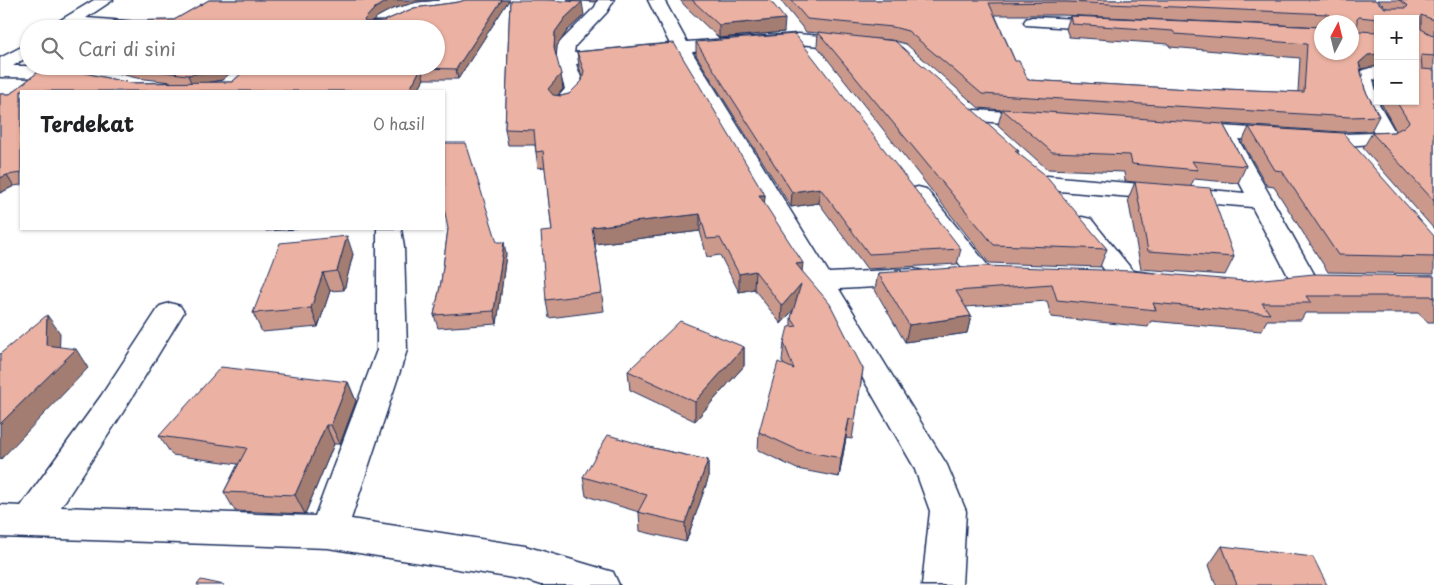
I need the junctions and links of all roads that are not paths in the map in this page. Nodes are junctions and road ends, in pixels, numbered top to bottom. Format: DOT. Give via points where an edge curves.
graph roads {
  1 [pos="105,0"];
  2 [pos="656,0"];
  3 [pos="603,4"];
  4 [pos="584,8"];
  5 [pos="71,20"];
  6 [pos="1032,22"];
  7 [pos="1120,25"];
  8 [pos="793,31"];
  9 [pos="872,45"];
  10 [pos="681,48"];
  11 [pos="20,54"];
  12 [pos="566,59"];
  13 [pos="816,62"];
  14 [pos="0,66"];
  15 [pos="0,71"];
  16 [pos="20,71"];
  17 [pos="1374,73"];
  18 [pos="562,104"];
  19 [pos="1054,121"];
  20 [pos="1174,129"];
  21 [pos="1224,132"];
  22 [pos="996,136"];
  23 [pos="1342,140"];
  24 [pos="1360,161"];
  25 [pos="907,180"];
  26 [pos="1261,201"];
  27 [pos="389,230"];
  28 [pos="1096,277"];
  29 [pos="1126,278"];
  30 [pos="820,282"];
  31 [pos="1175,282"];
  32 [pos="1304,282"];
  33 [pos="170,312"];
  34 [pos="15,522"];
  35 [pos="328,532"];
  36 [pos="599,585"];
  37 [pos="942,585"];
  1 -- 5 [label="street"];
  2 -- 10 [label="street"];
  3 -- 4 [label="street"];
  3 -- 12 [label="street" via="566,45"];
  6 -- 7 [label="street"];
  8 -- 9 [label="street"];
  8 -- 10 [label="street"];
  8 -- 13 [label="street"];
  10 -- 12 [label="street"];
  10 -- 30 [label="street"];
  11 -- 14 [label="street"];
  12 -- 18 [label="street" via="575,89 574,94"];
  15 -- 16 [label="street"];
  17 -- 23 [label="street" via="1363,77 1369,104 1387,137"];
  19 -- 22 [label="street" via="967,110"];
  20 -- 21 [label="street"];
  21 -- 23 [label="street"];
  21 -- 26 [label="street"];
  23 -- 24 [label="street"];
  25 -- 30 [label="street" via="990,274"];
  26 -- 29 [label="street" via="1040,176"];
  26 -- 32 [label="street"];
  27 -- 35 [label="street" via="392,350"];
  28 -- 29 [label="street"];
  29 -- 31 [label="street"];
  30 -- 37 [label="street" via="930,465 948,512"];
  33 -- 34 [label="street" via="112,404"];
  34 -- 35 [label="street"];
  35 -- 36 [label="street" via="525,563"];
}
